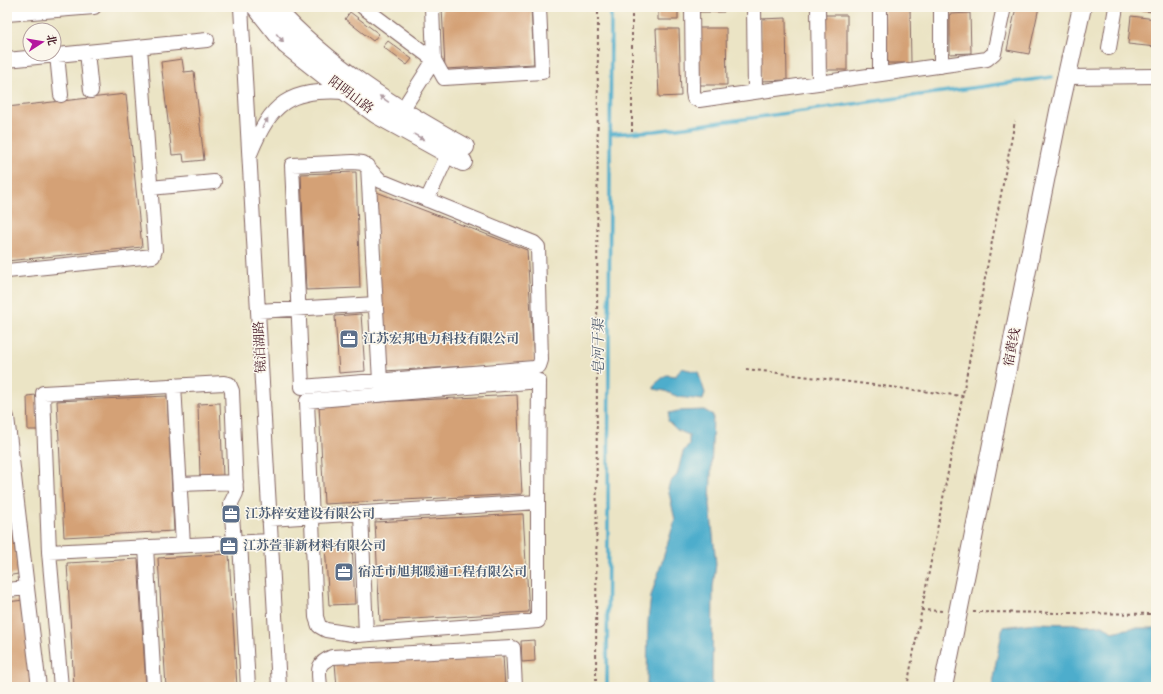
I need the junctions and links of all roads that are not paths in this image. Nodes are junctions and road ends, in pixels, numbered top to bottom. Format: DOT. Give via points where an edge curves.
graph roads {
  1 [pos="94,7"];
  2 [pos="241,7"];
  3 [pos="256,7"];
  4 [pos="274,7"];
  5 [pos="362,7"];
  6 [pos="432,7"];
  7 [pos="539,7"];
  8 [pos="692,7"];
  9 [pos="754,7"];
  10 [pos="818,7"];
  11 [pos="880,7"];
  12 [pos="941,7"];
  13 [pos="1004,7"];
  14 [pos="1082,7"];
  15 [pos="1116,7"];
  16 [pos="7,14"];
  17 [pos="207,40"];
  18 [pos="140,47"];
  19 [pos="1109,48"];
  20 [pos="87,52"];
  21 [pos="62,54"];
  22 [pos="22,58"];
  23 [pos="7,60"];
  24 [pos="434,60"];
  25 [pos="58,62"];
  26 [pos="941,66"];
  27 [pos="880,74"];
  28 [pos="1156,76"];
  29 [pos="1067,77"];
  30 [pos="819,83"];
  31 [pos="91,91"];
  32 [pos="346,92"];
  33 [pos="755,92"];
  34 [pos="61,95"];
  35 [pos="397,117"];
  36 [pos="459,154"];
  37 [pos="249,158"];
  38 [pos="368,166"];
  39 [pos="214,182"];
  40 [pos="150,188"];
  41 [pos="427,200"];
  42 [pos="7,271"];
  43 [pos="376,304"];
  44 [pos="298,308"];
  45 [pos="258,311"];
  46 [pos="380,380"];
  47 [pos="174,385"];
  48 [pos="7,417"];
  49 [pos="236,482"];
  50 [pos="180,484"];
  51 [pos="538,502"];
  52 [pos="361,513"];
  53 [pos="312,516"];
  54 [pos="270,519"];
  55 [pos="271,540"];
  56 [pos="237,542"];
  57 [pos="183,545"];
  58 [pos="146,547"];
  59 [pos="49,552"];
  60 [pos="27,588"];
  61 [pos="7,590"];
  62 [pos="366,634"];
  63 [pos="39,687"];
  64 [pos="61,687"];
  65 [pos="154,687"];
  66 [pos="248,687"];
  67 [pos="279,687"];
  68 [pos="320,687"];
  69 [pos="515,687"];
  70 [pos="943,687"];
  1 -- 16 [label="street"];
  2 -- 37 [label="street, 镜泊湖路"];
  3 -- 32 [label="main road, 阳明山路, one-way" via="286,45"];
  35 -- 4 [label="main road, 阳明山路, one-way" via="291,26"];
  5 -- 24 [label="street"];
  6 -- 24 [label="street"];
  7 -- 24 [label="street" via="542,72 444,78"];
  8 -- 33 [label="street" via="694,98 699,100"];
  9 -- 33 [label="street"];
  10 -- 30 [label="street"];
  11 -- 27 [label="street"];
  12 -- 26 [label="street"];
  13 -- 26 [label="street" via="992,57"];
  14 -- 29 [label="main road, 宿黄线"];
  15 -- 19 [label="street"];
  17 -- 18 [label="street"];
  18 -- 20 [label="street"];
  18 -- 40 [label="street"];
  20 -- 21 [label="street"];
  20 -- 31 [label="street"];
  22 -- 23 [label="street"];
  24 -- 35 [label="street"];
  25 -- 34 [label="street"];
  26 -- 27 [label="street"];
  27 -- 30 [label="street"];
  28 -- 29 [label="street"];
  29 -- 70 [label="main road, 宿黄线"];
  30 -- 33 [label="street"];
  32 -- 35 [label="main road, 阳明山路" via="376,114"];
  37 -- 32 [label="street, one-way" via="268,117 288,100 318,91"];
  35 -- 36 [label="main road, 阳明山路"];
  36 -- 41 [label="street"];
  37 -- 45 [label="street, 镜泊湖路"];
  38 -- 41 [label="street" via="381,181"];
  38 -- 43 [label="street"];
  38 -- 44 [label="street" via="353,162 292,165"];
  39 -- 40 [label="street"];
  40 -- 42 [label="street" via="153,256"];
  41 -- 46 [label="street" via="534,242 538,247 541,360 539,366 534,368"];
  43 -- 44 [label="street"];
  43 -- 46 [label="street"];
  44 -- 45 [label="street"];
  44 -- 46 [label="street" via="302,387"];
  45 -- 54 [label="street, 镜泊湖路"];
  47 -- 49 [label="street" via="229,384 232,391"];
  47 -- 50 [label="street"];
  47 -- 59 [label="street" via="43,392"];
  48 -- 60 [label="street"];
  49 -- 50 [label="street"];
  49 -- 56 [label="street" via="236,493 231,503"];
  50 -- 57 [label="street"];
  51 -- 52 [label="street"];
  51 -- 53 [label="street" via="539,381 307,401"];
  51 -- 62 [label="street" via="538,621"];
  52 -- 53 [label="street"];
  52 -- 62 [label="street"];
  53 -- 54 [label="street"];
  53 -- 62 [label="street" via="316,617 319,626 334,632"];
  54 -- 55 [label="street, 镜泊湖路"];
  55 -- 56 [label="street"];
  55 -- 67 [label="street, 镜泊湖路"];
  56 -- 57 [label="street"];
  56 -- 66 [label="street"];
  57 -- 58 [label="street"];
  58 -- 59 [label="street"];
  58 -- 65 [label="street"];
  59 -- 64 [label="street"];
  60 -- 61 [label="street"];
  60 -- 63 [label="street"];
  68 -- 69 [label="street" via="319,666 323,660 332,657 513,648"];
}
